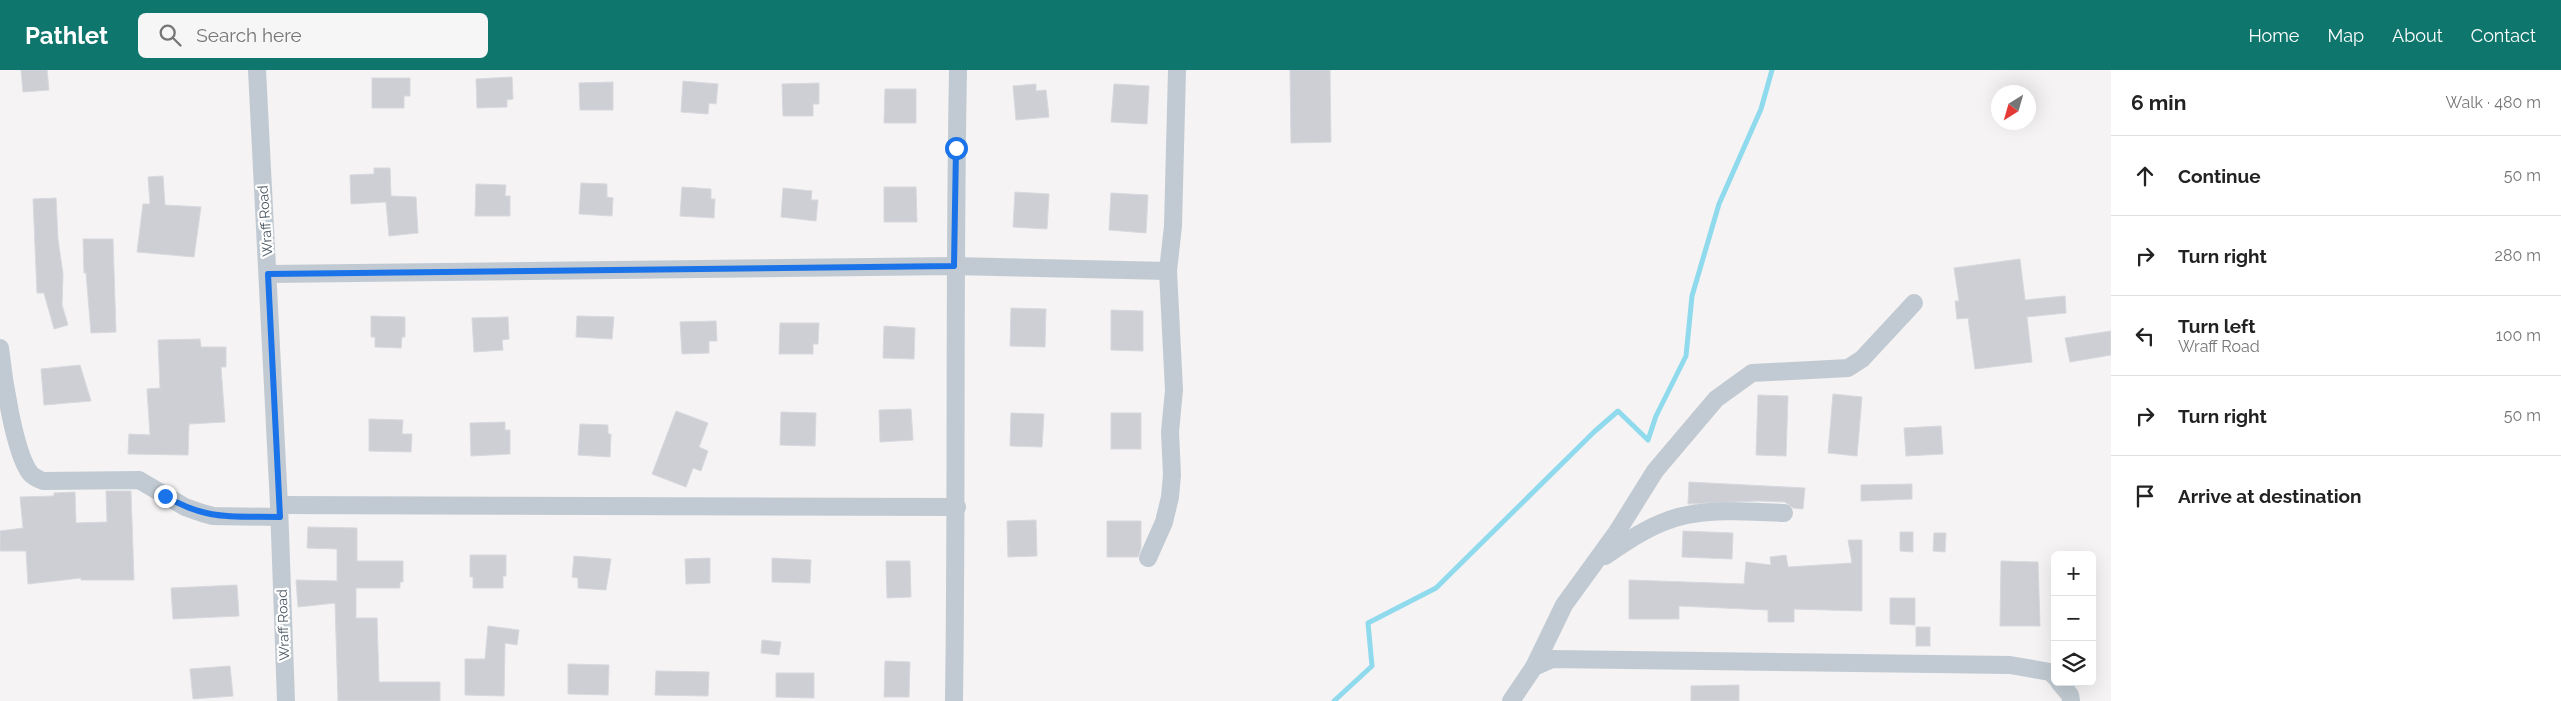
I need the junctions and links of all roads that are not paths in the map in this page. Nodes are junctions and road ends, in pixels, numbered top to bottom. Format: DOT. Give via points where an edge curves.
graph roads {
  1 [pos="257,70"];
  2 [pos="958,70"];
  3 [pos="1177,70"];
  4 [pos="954,266"];
  5 [pos="1168,270"];
  6 [pos="268,274"];
  7 [pos="1914,303"];
  8 [pos="0,348"];
  9 [pos="957,507"];
  10 [pos="279,511"];
  11 [pos="1784,513"];
  12 [pos="1148,558"];
  13 [pos="1596,562"];
  14 [pos="1534,667"];
  15 [pos="2051,673"];
  16 [pos="2062,686"];
  17 [pos="286,701"];
  18 [pos="954,701"];
  19 [pos="1511,701"];
  20 [pos="2071,701"];
  1 -- 6 [label="street, Wraff Road"];
  2 -- 4 [label="street"];
  3 -- 5 [label="street" via="1174,218"];
  4 -- 5 [label="street"];
  4 -- 6 [label="street"];
  4 -- 9 [label="street"];
  5 -- 12 [label="street" via="1174,390 1170,432 1171,482 1164,522"];
  6 -- 10 [label="street, Wraff Road"];
  7 -- 13 [label="street" via="1862,358 1848,368 1752,373 1731,386 1655,471"];
  8 -- 10 [label="street" via="21,456 37,479 139,480 184,507 213,516"];
  9 -- 10 [label="street"];
  9 -- 18 [label="street"];
  10 -- 17 [label="street, Wraff Road"];
  11 -- 13 [label="street" via="1744,510 1671,519 1642,532"];
  13 -- 14 [label="street" via="1564,606"];
  14 -- 15 [label="street" via="1552,659 2010,665"];
  14 -- 19 [label="street"];
  16 -- 20 [label="street"];
}
